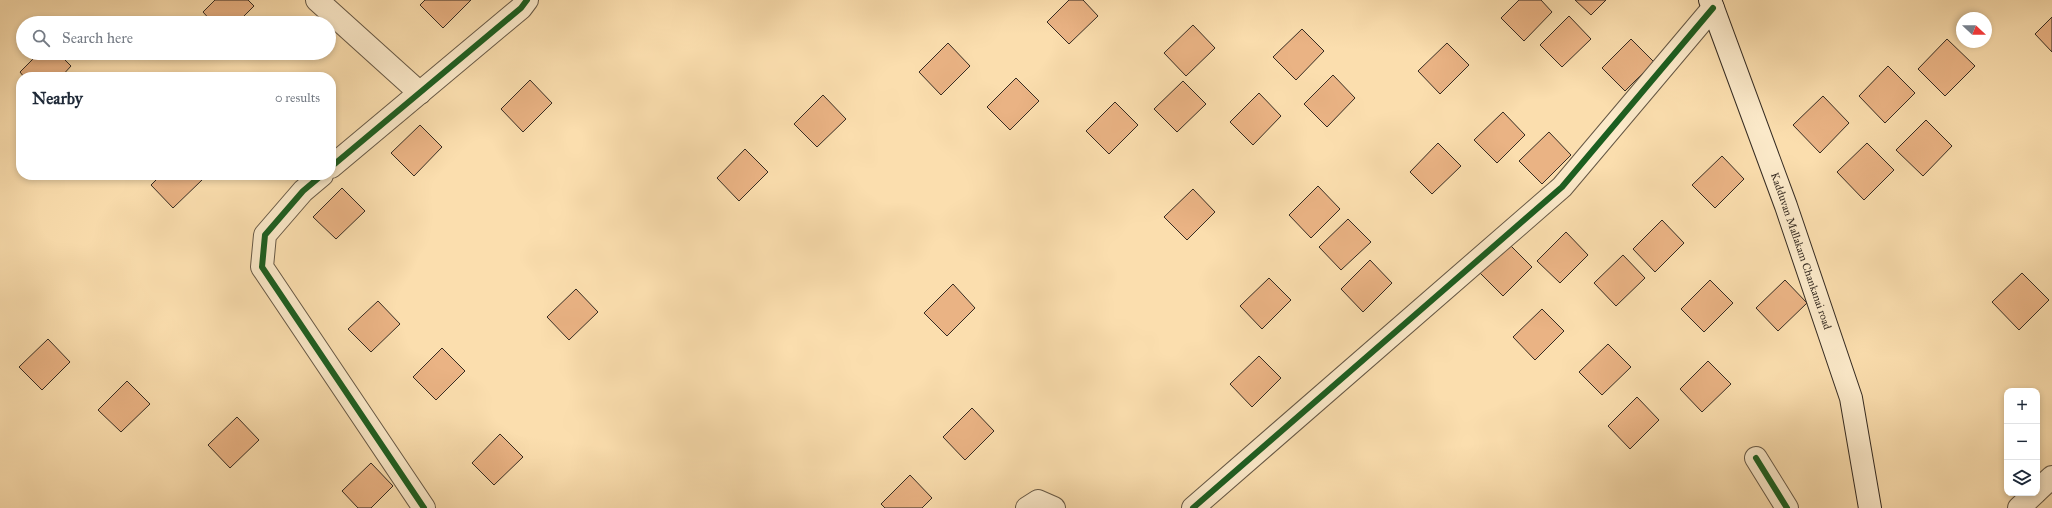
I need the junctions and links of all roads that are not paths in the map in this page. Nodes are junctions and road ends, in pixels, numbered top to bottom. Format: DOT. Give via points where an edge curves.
graph roads {
  1 [pos="317,0"];
  2 [pos="527,0"];
  3 [pos="1712,4"];
  4 [pos="335,16"];
  5 [pos="336,17"];
  6 [pos="420,93"];
  7 [pos="336,163"];
  8 [pos="316,180"];
  9 [pos="1756,458"];
  10 [pos="2052,478"];
  11 [pos="2040,488"];
  12 [pos="2032,496"];
  13 [pos="424,508"];
  14 [pos="1027,508"];
  15 [pos="1054,508"];
  16 [pos="1193,508"];
  17 [pos="1787,508"];
  18 [pos="1870,508"];
  19 [pos="2019,508"];
  1 -- 4 [label="street"];
  2 -- 6 [label="street" via="521,8"];
  3 -- 16 [label="street" via="1562,187"];
  3 -- 18 [label="street, Kadduvan Mallakam Chankanai road" via="1786,206 1852,398"];
  5 -- 6 [label="street"];
  6 -- 7 [label="street"];
  8 -- 13 [label="street" via="303,191 265,235 262,267"];
  9 -- 17 [label="street"];
  10 -- 11 [label="street"];
  12 -- 19 [label="street"];
  14 -- 15 [label="street" via="1038,501"];
}
